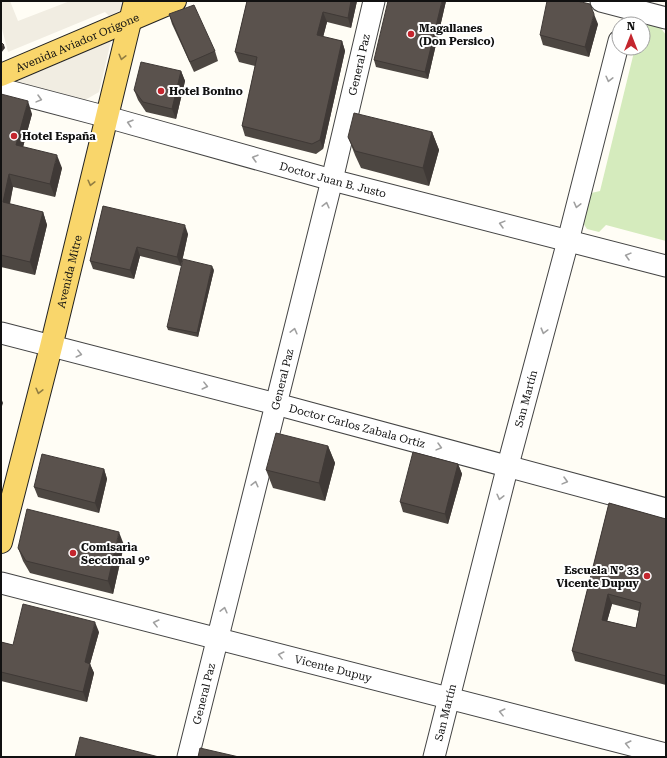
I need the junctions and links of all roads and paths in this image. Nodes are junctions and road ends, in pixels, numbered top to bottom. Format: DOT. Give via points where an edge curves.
graph roads {
  1 [pos="176,1"];
  2 [pos="374,1"];
  3 [pos="601,1"];
  4 [pos="133,10"];
  5 [pos="627,11"];
  6 [pos="666,18"];
  7 [pos="615,56"];
  8 [pos="1,75"];
  9 [pos="1,89"];
  10 [pos="107,117"];
  11 [pos="332,180"];
  12 [pos="568,241"];
  13 [pos="666,266"];
  14 [pos="1,333"];
  15 [pos="50,347"];
  16 [pos="276,404"];
  17 [pos="508,465"];
  18 [pos="666,509"];
  19 [pos="1,542"];
  20 [pos="1,583"];
  21 [pos="216,639"];
  22 [pos="448,698"];
  23 [pos="666,754"];
  24 [pos="188,757"];
  25 [pos="434,757"];
  1 -- 4 [label="main road, Avenida Aviador Origone"];
  2 -- 11 [label="street, General Paz"];
  3 -- 5 [label="street"];
  4 -- 8 [label="main road, Avenida Aviador Origone"];
  4 -- 10 [label="main road, Avenida Mitre, one-way"];
  5 -- 6 [label="street"];
  7 -- 12 [label="street, San Martín, one-way"];
  9 -- 10 [label="street, Doctor Juan B. Justo, one-way"];
  11 -- 10 [label="street, Doctor Juan B. Justo, one-way"];
  10 -- 15 [label="main road, Avenida Mitre, one-way"];
  12 -- 11 [label="street, Doctor Juan B. Justo, one-way"];
  16 -- 11 [label="street, General Paz, one-way"];
  13 -- 12 [label="street, Doctor Juan B. Justo, one-way"];
  12 -- 17 [label="street, San Martín, one-way"];
  14 -- 15 [label="street, Doctor Carlos Zabala Ortiz"];
  15 -- 16 [label="street, Doctor Carlos Zabala Ortiz, one-way"];
  15 -- 19 [label="main road, Avenida Mitre, one-way"];
  16 -- 17 [label="street, Doctor Carlos Zabala Ortiz, one-way"];
  21 -- 16 [label="street, General Paz, one-way"];
  17 -- 18 [label="street, Doctor Carlos Zabala Ortiz, one-way"];
  17 -- 22 [label="street, San Martín, one-way"];
  21 -- 20 [label="street, Vicente Dupuy, one-way"];
  22 -- 21 [label="street, Vicente Dupuy, one-way"];
  21 -- 24 [label="street, General Paz"];
  23 -- 22 [label="street, Vicente Dupuy, one-way"];
  22 -- 25 [label="street, San Martín"];
}
